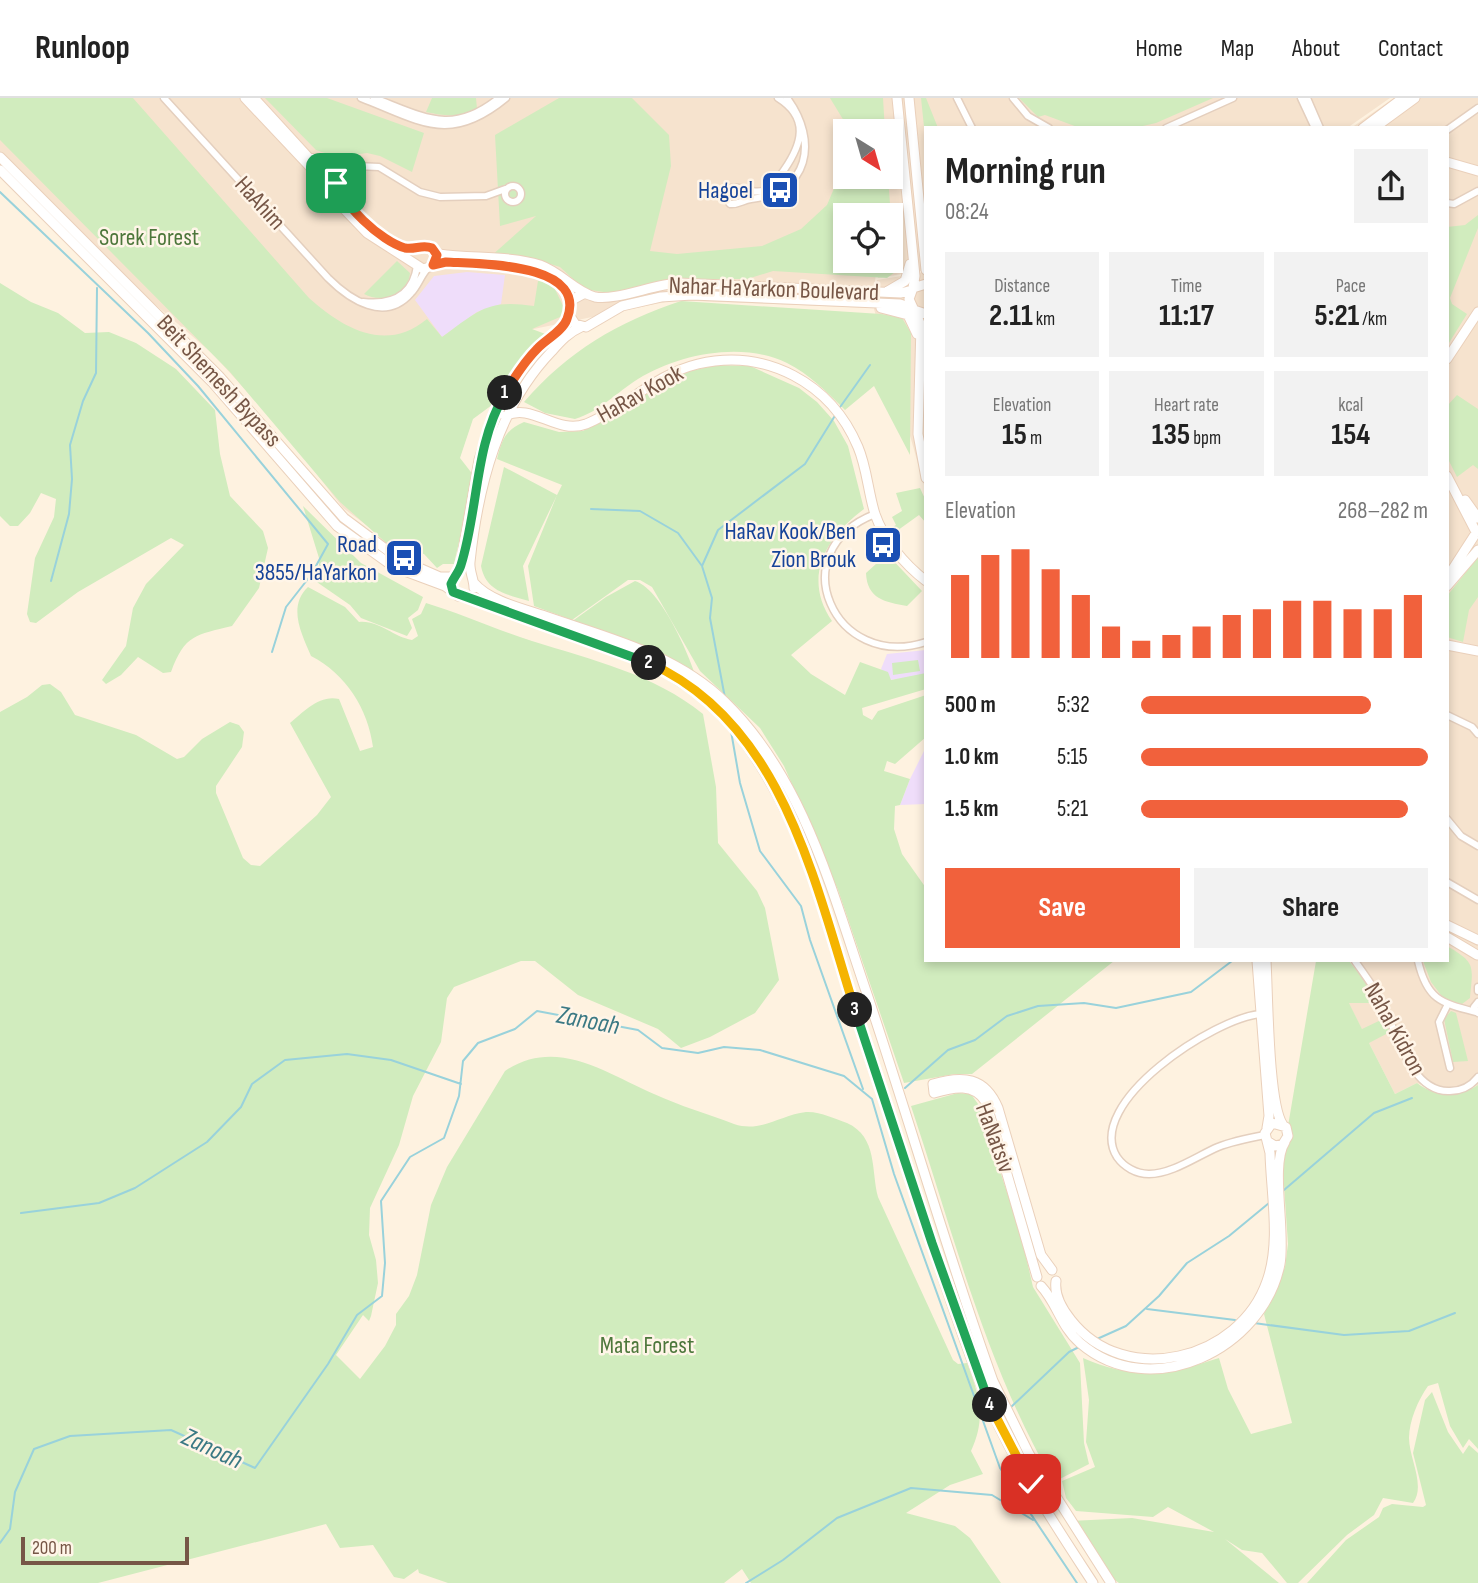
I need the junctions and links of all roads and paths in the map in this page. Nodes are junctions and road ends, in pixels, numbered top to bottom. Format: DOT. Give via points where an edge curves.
graph roads {
  1 [pos="164,98"];
  2 [pos="244,98"];
  3 [pos="254,98"];
  4 [pos="361,98"];
  5 [pos="374,98"];
  6 [pos="482,98"];
  7 [pos="499,98"];
  8 [pos="506,98"];
  9 [pos="778,98"];
  10 [pos="787,98"];
  11 [pos="897,98"];
  12 [pos="909,98"];
  13 [pos="957,98"];
  14 [pos="1013,98"];
  15 [pos="1233,98"];
  16 [pos="1301,98"];
  17 [pos="1307,98"];
  18 [pos="1403,98"];
  19 [pos="1415,98"];
  20 [pos="488,106"];
  21 [pos="1478,108"];
  22 [pos="971,126"];
  23 [pos="1046,126"];
  24 [pos="1170,126"];
  25 [pos="1317,126"];
  26 [pos="1317,126"];
  27 [pos="1366,126"];
  28 [pos="1377,126"];
  29 [pos="1449,129"];
  30 [pos="0,157"];
  31 [pos="1449,163"];
  32 [pos="330,164"];
  33 [pos="359,164"];
  34 [pos="0,170"];
  35 [pos="1478,171"];
  36 [pos="316,177"];
  37 [pos="338,179"];
  38 [pos="324,186"];
  39 [pos="508,188"];
  40 [pos="741,189"];
  41 [pos="1478,191"];
  42 [pos="486,196"];
  43 [pos="509,201"];
  44 [pos="741,201"];
  45 [pos="1449,203"];
  46 [pos="418,248"];
  47 [pos="924,250"];
  48 [pos="435,252"];
  49 [pos="911,256"];
  50 [pos="423,265"];
  51 [pos="924,285"];
  52 [pos="912,289"];
  53 [pos="585,293"];
  54 [pos="879,293"];
  55 [pos="595,297"];
  56 [pos="845,302"];
  57 [pos="569,308"];
  58 [pos="914,310"];
  59 [pos="1478,312"];
  60 [pos="924,313"];
  61 [pos="600,318"];
  62 [pos="1469,326"];
  63 [pos="581,327"];
  64 [pos="1478,331"];
  65 [pos="1449,356"];
  66 [pos="920,358"];
  67 [pos="519,391"];
  68 [pos="527,413"];
  69 [pos="505,416"];
  70 [pos="924,467"];
  71 [pos="1449,468"];
  72 [pos="1449,479"];
  73 [pos="875,514"];
  74 [pos="1478,518"];
  75 [pos="1477,532"];
  76 [pos="1478,550"];
  77 [pos="1449,575"];
  78 [pos="455,577"];
  79 [pos="924,579"];
  80 [pos="473,581"];
  81 [pos="1449,584"];
  82 [pos="453,592"];
  83 [pos="462,597"];
  84 [pos="924,642"];
  85 [pos="1449,645"];
  86 [pos="1478,651"];
  87 [pos="1449,716"];
  88 [pos="1475,726"];
  89 [pos="1478,734"];
  90 [pos="1449,822"];
  91 [pos="1478,846"];
  92 [pos="1449,883"];
  93 [pos="1478,900"];
  94 [pos="1449,926"];
  95 [pos="1449,938"];
  96 [pos="1478,942"];
  97 [pos="1478,956"];
  98 [pos="1257,962"];
  99 [pos="1265,962"];
  100 [pos="1355,962"];
  101 [pos="1418,962"];
  102 [pos="1478,990"];
  103 [pos="1445,1005"];
  104 [pos="1477,1009"];
  105 [pos="1261,1014"];
  106 [pos="1450,1068"];
  107 [pos="1478,1077"];
  108 [pos="1283,1125"];
  109 [pos="1266,1135"];
  110 [pos="1285,1142"];
  111 [pos="1052,1270"];
  112 [pos="1056,1281"];
  113 [pos="1039,1282"];
  114 [pos="1093,1583"];
  115 [pos="1111,1583"];
  1 -- 50 [label="street, HaAhim" via="328,278 361,302 383,303 400,297"];
  2 -- 36 [label="main road"];
  3 -- 32 [label="main road" via="308,157"];
  4 -- 8 [label="street" via="443,126 478,119"];
  5 -- 20 [label="street" via="444,122 465,119"];
  6 -- 20 [label="street"];
  7 -- 20 [label="street"];
  9 -- 40 [label="street" via="796,117 799,146 772,186 757,192"];
  10 -- 44 [label="street" via="805,130 799,170 773,197"];
  11 -- 49 [label="main road"];
  12 -- 47 [label="main road"];
  13 -- 22 [label="street"];
  14 -- 23 [label="street" via="1028,116"];
  15 -- 24 [label="street"];
  16 -- 25 [label="street"];
  17 -- 26 [label="street"];
  18 -- 27 [label="main road"];
  19 -- 28 [label="main road"];
  21 -- 29 [label="street"];
  30 -- 78 [label="main road, Beit Shemesh Bypass" via="219,376 344,519 399,559 440,577"];
  31 -- 35 [label="main road"];
  32 -- 33 [label="street"];
  32 -- 36 [label="main road" via="319,167"];
  32 -- 37 [label="main road" via="339,172"];
  33 -- 37 [label="street"];
  33 -- 42 [label="street" via="384,169 435,197"];
  34 -- 82 [label="main road, Beit Shemesh Bypass" via="212,382 337,526 394,567"];
  36 -- 38 [label="main road"];
  37 -- 38 [label="main road" via="332,186"];
  37 -- 46 [label="main road" via="341,195 372,228 399,246"];
  38 -- 50 [label="main road" via="371,237"];
  39 -- 42 [label="street"];
  39 -- 43 [label="street"];
  39 -- 43 [label="street" via="516,186 522,193 518,201"];
  40 -- 44 [label="street"];
  40 -- 44 [label="street" via="730,187 725,197 733,205"];
  41 -- 45 [label="street"];
  42 -- 43 [label="street"];
  46 -- 48 [label="main road" via="429,246"];
  46 -- 50 [label="main road"];
  48 -- 50 [label="main road"];
  48 -- 53 [label="main road" via="535,264"];
  49 -- 52 [label="main road"];
  49 -- 54 [label="main road" via="905,281"];
  50 -- 57 [label="main road" via="452,262 533,271 559,282 566,290"];
  51 -- 52 [label="main road, Nahar HaYarkon Boulevard"];
  52 -- 54 [label="main road, Nahar HaYarkon Boulevard"];
  52 -- 58 [label="main road" via="909,299"];
  53 -- 55 [label="main road"];
  53 -- 57 [label="main road" via="575,296"];
  54 -- 55 [label="main road, Nahar HaYarkon Boulevard" via="688,283"];
  55 -- 61 [label="main road" via="601,306"];
  56 -- 58 [label="main road, Nahar HaYarkon Boulevard" via="900,304"];
  56 -- 61 [label="main road, Nahar HaYarkon Boulevard" via="671,295 622,306"];
  56 -- 66 [label="main road" via="908,315 916,330"];
  57 -- 63 [label="main road" via="573,323"];
  57 -- 78 [label="main road" via="565,323 522,366 496,411 479,460"];
  58 -- 60 [label="main road, Nahar HaYarkon Boulevard"];
  58 -- 66 [label="main road" via="921,326"];
  59 -- 62 [label="main road"];
  61 -- 63 [label="main road" via="593,326"];
  62 -- 64 [label="street"];
  62 -- 65 [label="main road"];
  63 -- 67 [label="main road" via="561,341"];
  66 -- 70 [label="main road" via="918,435"];
  67 -- 68 [label="main road" via="519,403"];
  67 -- 69 [label="main road"];
  68 -- 69 [label="main road, HaRav Kook"];
  68 -- 73 [label="main road, HaRav Kook" via="573,427 593,420 657,380 697,364 735,359 771,365 804,381 829,401 843,420 859,450"];
  69 -- 80 [label="main road" via="488,469 470,561"];
  71 -- 74 [label="main road"];
  72 -- 75 [label="main road"];
  73 -- 79 [label="main road, HaRav Kook" via="898,554"];
  73 -- 84 [label="street" via="846,532 831,553 823,579 827,599 842,623 863,639 894,647"];
  75 -- 77 [label="main road"];
  76 -- 81 [label="main road"];
  78 -- 80 [label="main road" via="462,574"];
  78 -- 82 [label="main road"];
  80 -- 83 [label="main road" via="471,593"];
  80 -- 115 [label="main road" via="480,590 514,605 650,653 690,674 739,717 777,764 825,872 993,1381 1028,1454"];
  82 -- 83 [label="main road"];
  83 -- 114 [label="main road" via="662,669 710,701 753,750 802,845 982,1387 1031,1484"];
  85 -- 86 [label="main road"];
  87 -- 88 [label="street"];
  88 -- 89 [label="street"];
  90 -- 91 [label="street"];
  92 -- 93 [label="street"];
  94 -- 96 [label="main road"];
  95 -- 97 [label="main road"];
  96 -- 97 [label="main road"];
  98 -- 105 [label="main road"];
  99 -- 108 [label="main road" via="1275,1090"];
  100 -- 107 [label="street, Nahal Kidron" via="1425,1083 1453,1091"];
  101 -- 103 [label="street" via="1429,989"];
  102 -- 104 [label="street"];
  103 -- 104 [label="street"];
  103 -- 106 [label="street" via="1441,1031"];
  105 -- 109 [label="main road" via="1269,1116"];
  105 -- 109 [label="street" via="1224,1024 1157,1068 1116,1114 1111,1139 1126,1167 1148,1174 1229,1143"];
  108 -- 109 [label="main road" via="1274,1123"];
  108 -- 110 [label="main road" via="1288,1134"];
  109 -- 110 [label="main road" via="1275,1146"];
  109 -- 112 [label="main road" via="1272,1265 1251,1312 1226,1336 1196,1352 1169,1359 1116,1353 1072,1322 1058,1300"];
  110 -- 113 [label="main road, HaNatsiv" via="1279,1157 1283,1246 1275,1282 1246,1329 1218,1352 1161,1367 1109,1359 1080,1344 1068,1331"];
  111 -- 112 [label="main road"];
  111 -- 113 [label="main road" via="1043,1269"];
  111 -- 113 [label="main road, HaNatsiv" via="1041,1255 989,1091 964,1078 933,1084 934,1093 969,1088 986,1102"];
  112 -- 113 [label="main road" via="1049,1287"];
}
